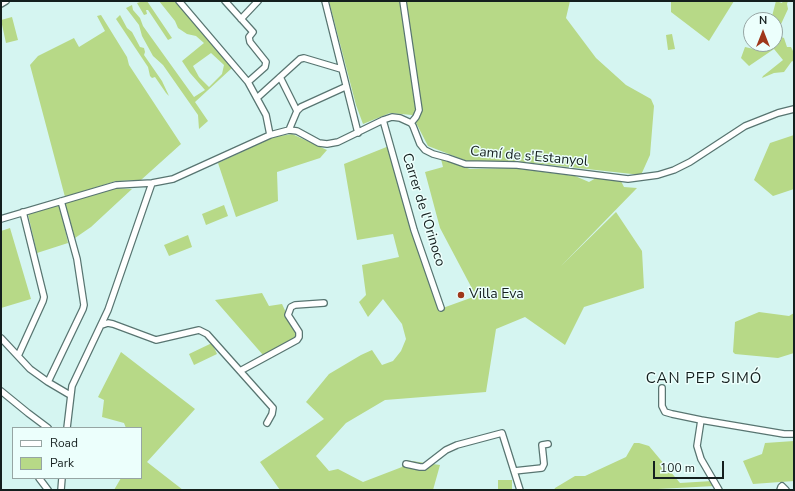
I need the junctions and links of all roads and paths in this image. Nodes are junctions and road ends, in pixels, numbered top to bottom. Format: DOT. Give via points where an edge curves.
graph roads {
  1 [pos="6,1"];
  2 [pos="179,1"];
  3 [pos="225,1"];
  4 [pos="258,1"];
  5 [pos="324,1"];
  6 [pos="403,1"];
  7 [pos="1,4"];
  8 [pos="241,19"];
  9 [pos="341,69"];
  10 [pos="280,77"];
  11 [pos="248,82"];
  12 [pos="345,87"];
  13 [pos="257,98"];
  14 [pos="794,109"];
  15 [pos="297,111"];
  16 [pos="383,120"];
  17 [pos="411,123"];
  18 [pos="289,130"];
  19 [pos="358,133"];
  20 [pos="270,135"];
  21 [pos="152,183"];
  22 [pos="61,201"];
  23 [pos="23,212"];
  24 [pos="1,219"];
  25 [pos="324,303"];
  26 [pos="442,308"];
  27 [pos="102,325"];
  28 [pos="1,338"];
  29 [pos="18,356"];
  30 [pos="240,371"];
  31 [pos="48,382"];
  32 [pos="662,388"];
  33 [pos="1,391"];
  34 [pos="70,395"];
  35 [pos="701,420"];
  36 [pos="267,423"];
  37 [pos="47,427"];
  38 [pos="67,427"];
  39 [pos="794,434"];
  40 [pos="548,444"];
  41 [pos="406,464"];
  42 [pos="514,471"];
  43 [pos="40,479"];
  44 [pos="62,479"];
  45 [pos="48,490"];
  46 [pos="62,490"];
  47 [pos="520,490"];
  48 [pos="719,490"];
  49 [pos="780,490"];
  50 [pos="786,490"];
  1 -- 7 [label="street"];
  2 -- 11 [label="street"];
  3 -- 8 [label="street"];
  4 -- 8 [label="street"];
  5 -- 9 [label="street"];
  6 -- 17 [label="street" via="419,110"];
  8 -- 11 [label="street" via="253,32 249,37 250,42 266,64"];
  9 -- 10 [label="street" via="304,58"];
  9 -- 12 [label="street"];
  10 -- 13 [label="street"];
  10 -- 15 [label="street"];
  11 -- 13 [label="street"];
  12 -- 15 [label="street"];
  12 -- 19 [label="street"];
  13 -- 20 [label="street" via="266,115"];
  14 -- 17 [label="street, Camí de s'Estanyol" via="775,113 746,126 670,172 628,179 523,166 465,164 425,150"];
  15 -- 18 [label="street"];
  16 -- 17 [label="street" via="400,118"];
  16 -- 19 [label="street"];
  16 -- 26 [label="street, Carrer de l'Orinoco" via="414,230"];
  18 -- 19 [label="street" via="297,131 323,144 338,142"];
  18 -- 20 [label="street"];
  20 -- 21 [label="street" via="173,179"];
  21 -- 22 [label="street" via="116,185"];
  21 -- 27 [label="street"];
  22 -- 23 [label="street"];
  22 -- 31 [label="street" via="77,259 84,305"];
  23 -- 24 [label="street"];
  23 -- 29 [label="street" via="44,297"];
  25 -- 30 [label="street" via="291,307 288,315 299,332 297,340"];
  27 -- 30 [label="street" via="113,324 156,340 199,330 207,334"];
  27 -- 34 [label="street"];
  28 -- 29 [label="street"];
  29 -- 31 [label="street"];
  30 -- 36 [label="street" via="274,408"];
  31 -- 34 [label="street"];
  32 -- 35 [label="street" via="664,412"];
  33 -- 37 [label="street"];
  34 -- 38 [label="street"];
  35 -- 39 [label="street"];
  35 -- 48 [label="street" via="697,446 701,460"];
  40 -- 42 [label="street" via="542,445 542,468"];
  41 -- 42 [label="street" via="424,467 446,450 502,432"];
  42 -- 47 [label="street"];
  43 -- 45 [label="street"];
  44 -- 46 [label="street"];
  49 -- 50 [label="street" via="782,486"];
}
